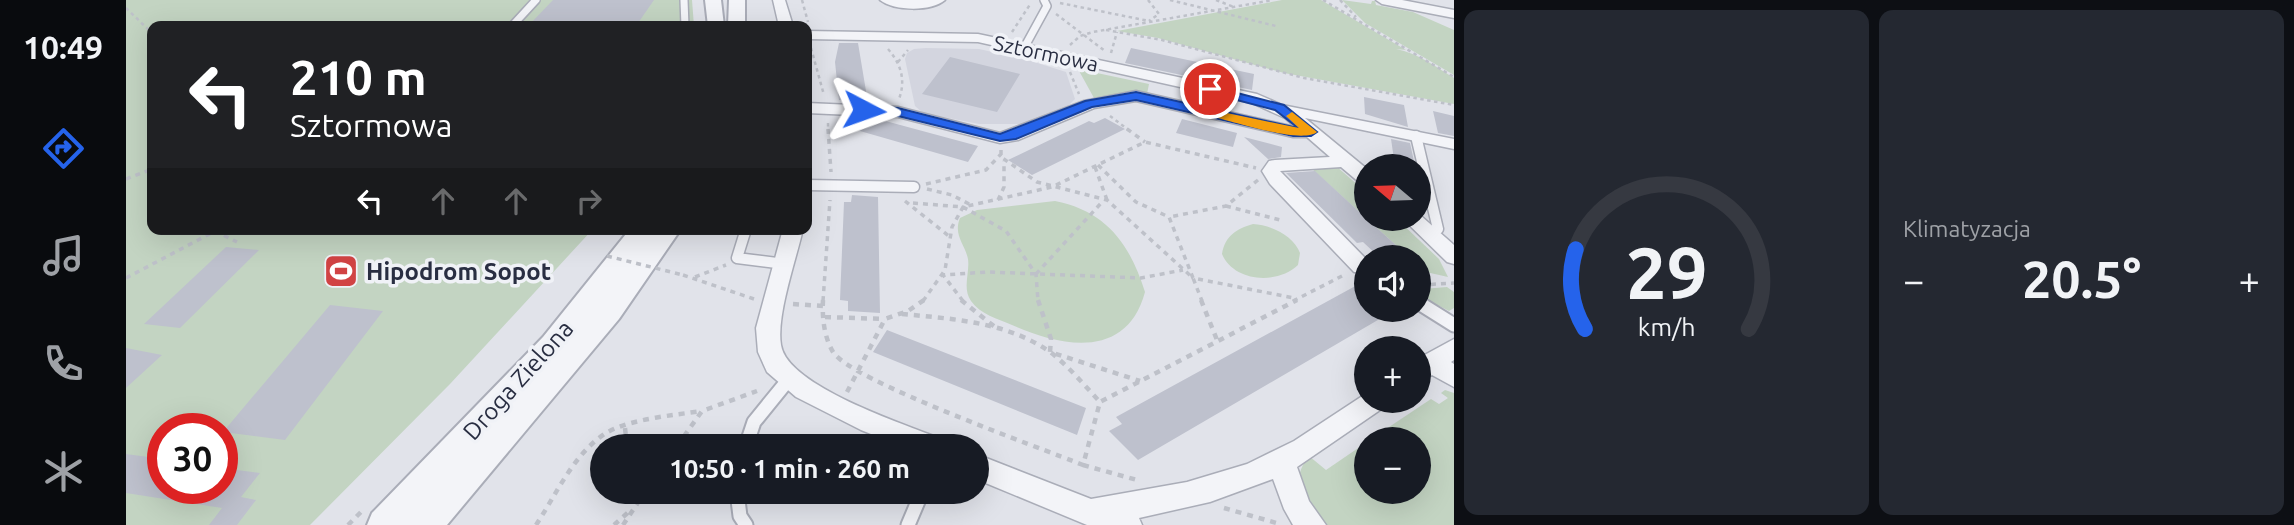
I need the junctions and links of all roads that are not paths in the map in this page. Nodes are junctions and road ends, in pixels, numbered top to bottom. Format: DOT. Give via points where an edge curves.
graph roads {
  1 [pos="536,0"];
  2 [pos="684,0"];
  3 [pos="713,0"];
  4 [pos="737,0"];
  5 [pos="779,0"];
  6 [pos="886,0"];
  7 [pos="939,0"];
  8 [pos="1382,0"];
  9 [pos="1045,4"];
  10 [pos="1454,14"];
  11 [pos="517,21"];
  12 [pos="685,21"];
  13 [pos="715,21"];
  14 [pos="737,21"];
  15 [pos="785,21"];
  16 [pos="812,38"];
  17 [pos="1024,48"];
  18 [pos="1280,107"];
  19 [pos="812,108"];
  20 [pos="1311,132"];
  21 [pos="1416,136"];
  22 [pos="1454,144"];
  23 [pos="1420,154"];
  24 [pos="1346,161"];
  25 [pos="1354,168"];
  26 [pos="812,185"];
  27 [pos="914,187"];
  28 [pos="1432,204"];
  29 [pos="1432,228"];
  30 [pos="1426,231"];
  31 [pos="639,235"];
  32 [pos="665,235"];
  33 [pos="744,235"];
  34 [pos="792,235"];
  35 [pos="1454,257"];
  36 [pos="1354,259"];
  37 [pos="785,264"];
  38 [pos="1431,311"];
  39 [pos="1454,325"];
  40 [pos="1454,348"];
  41 [pos="1431,364"];
  42 [pos="1431,369"];
  43 [pos="1454,377"];
  44 [pos="789,379"];
  45 [pos="1356,413"];
  46 [pos="750,434"];
  47 [pos="902,434"];
  48 [pos="1281,462"];
  49 [pos="989,471"];
  50 [pos="738,504"];
  51 [pos="917,504"];
  52 [pos="1091,513"];
  53 [pos="385,525"];
  54 [pos="424,525"];
  55 [pos="746,525"];
  56 [pos="908,525"];
  57 [pos="1127,525"];
  58 [pos="1311,525"];
  1 -- 11 [label="lane"];
  2 -- 12 [label="lane"];
  3 -- 13 [label="street"];
  4 -- 14 [label="street"];
  5 -- 15 [label="street"];
  6 -- 7 [label="street" via="921,5"];
  8 -- 10 [label="street"];
  9 -- 17 [label="lane"];
  16 -- 17 [label="street, Sztormowa" via="966,37"];
  17 -- 18 [label="street, Sztormowa"];
  18 -- 20 [label="street, Sztormowa"];
  18 -- 21 [label="street, Sztormowa"];
  19 -- 20 [label="street, Sztormowa" via="891,111 1001,146 1012,136 1090,104 1136,96 1293,132"];
  20 -- 24 [label="street, Sztormowa"];
  21 -- 22 [label="street, Sztormowa"];
  21 -- 23 [label="lane"];
  24 -- 25 [label="street, Sztormowa"];
  24 -- 36 [label="street" via="1275,165 1271,171"];
  26 -- 27 [label="lane"];
  28 -- 29 [label="lane" via="1438,229"];
  30 -- 35 [label="street"];
  31 -- 53 [label="street, Droga Zielona" via="564,330"];
  32 -- 54 [label="street, Droga Zielona" via="609,312"];
  33 -- 37 [label="lane" via="737,258"];
  34 -- 37 [label="street"];
  37 -- 44 [label="street" via="768,345 775,363"];
  38 -- 39 [label="lane"];
  40 -- 41 [label="street"];
  42 -- 43 [label="street"];
  44 -- 46 [label="lane" via="754,422"];
  44 -- 47 [label="street"];
  45 -- 48 [label="street"];
  48 -- 52 [label="street" via="1190,496"];
  48 -- 58 [label="street" via="1298,509"];
  49 -- 52 [label="street"];
  50 -- 55 [label="lane"];
  51 -- 56 [label="lane"];
  52 -- 57 [label="street"];
}
